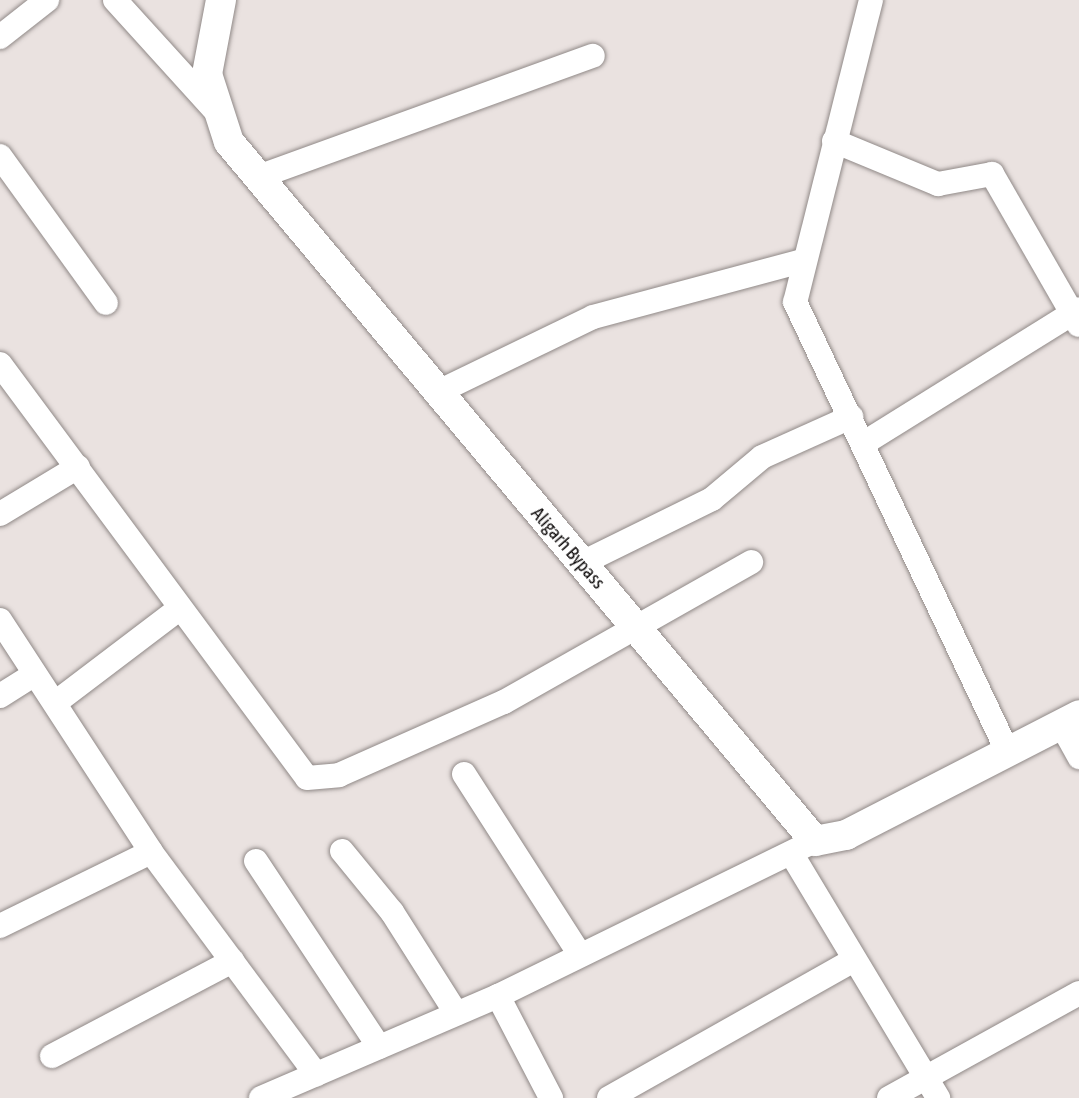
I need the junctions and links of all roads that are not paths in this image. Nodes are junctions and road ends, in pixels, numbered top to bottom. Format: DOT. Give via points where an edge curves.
graph roads {
  1 [pos="47,0"];
  2 [pos="115,0"];
  3 [pos="221,0"];
  4 [pos="871,0"];
  5 [pos="0,37"];
  6 [pos="593,56"];
  7 [pos="214,108"];
  8 [pos="834,141"];
  9 [pos="0,156"];
  10 [pos="258,177"];
  11 [pos="802,261"];
  12 [pos="106,303"];
  13 [pos="1077,316"];
  14 [pos="0,364"];
  15 [pos="436,393"];
  16 [pos="850,417"];
  17 [pos="864,443"];
  18 [pos="78,467"];
  19 [pos="0,514"];
  20 [pos="751,562"];
  21 [pos="582,563"];
  22 [pos="178,608"];
  23 [pos="0,620"];
  24 [pos="639,627"];
  25 [pos="35,674"];
  26 [pos="0,696"];
  27 [pos="55,703"];
  28 [pos="1070,719"];
  29 [pos="1006,749"];
  30 [pos="1079,757"];
  31 [pos="464,774"];
  32 [pos="803,847"];
  33 [pos="342,851"];
  34 [pos="151,852"];
  35 [pos="256,861"];
  36 [pos="0,926"];
  37 [pos="580,955"];
  38 [pos="232,961"];
  39 [pos="854,961"];
  40 [pos="1079,993"];
  41 [pos="498,996"];
  42 [pos="456,1013"];
  43 [pos="379,1046"];
  44 [pos="52,1056"];
  45 [pos="316,1074"];
  46 [pos="932,1088"];
  47 [pos="274,1095"];
  48 [pos="551,1098"];
  49 [pos="609,1098"];
  50 [pos="889,1098"];
  1 -- 5 [label="street"];
  2 -- 7 [label="street"];
  3 -- 7 [label="main road, Aligarh Bypass" via="207,74"];
  4 -- 8 [label="street"];
  6 -- 10 [label="street"];
  7 -- 10 [label="main road, Aligarh Bypass" via="229,142"];
  8 -- 11 [label="street"];
  8 -- 13 [label="street" via="939,184 992,174"];
  9 -- 12 [label="street"];
  10 -- 15 [label="main road, Aligarh Bypass"];
  11 -- 15 [label="street" via="605,313"];
  11 -- 16 [label="street" via="799,314"];
  13 -- 17 [label="street"];
  14 -- 18 [label="street"];
  15 -- 21 [label="main road, Aligarh Bypass"];
  16 -- 17 [label="street"];
  16 -- 21 [label="street" via="762,457 712,499"];
  17 -- 29 [label="street"];
  18 -- 19 [label="street"];
  18 -- 22 [label="street"];
  20 -- 24 [label="street"];
  21 -- 24 [label="main road, Aligarh Bypass"];
  22 -- 24 [label="street" via="298,772 316,780 504,702"];
  22 -- 27 [label="street"];
  23 -- 25 [label="street"];
  24 -- 32 [label="main road, Aligarh Bypass"];
  25 -- 26 [label="street"];
  25 -- 27 [label="street"];
  27 -- 34 [label="street"];
  28 -- 29 [label="main road"];
  28 -- 30 [label="street"];
  29 -- 32 [label="main road" via="846,835"];
  31 -- 37 [label="street"];
  32 -- 37 [label="street"];
  32 -- 39 [label="street"];
  33 -- 42 [label="street" via="392,912"];
  34 -- 36 [label="street"];
  34 -- 38 [label="street"];
  35 -- 43 [label="street"];
  37 -- 41 [label="street"];
  38 -- 44 [label="street"];
  38 -- 45 [label="street"];
  39 -- 46 [label="street"];
  39 -- 49 [label="street"];
  40 -- 46 [label="street"];
  41 -- 42 [label="street"];
  41 -- 48 [label="street"];
  42 -- 43 [label="street"];
  43 -- 45 [label="street"];
  45 -- 47 [label="street"];
  46 -- 50 [label="street"];
}
